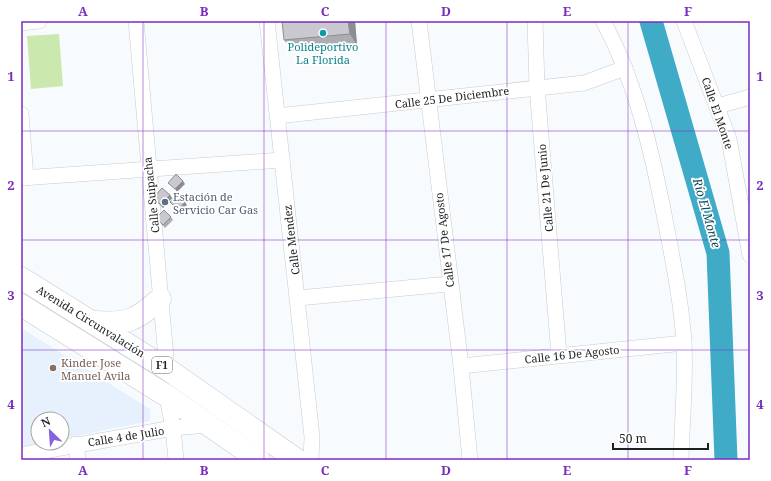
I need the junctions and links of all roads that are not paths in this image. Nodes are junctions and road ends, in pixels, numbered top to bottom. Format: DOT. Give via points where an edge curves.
graph roads {
  1 [pos="39,21"];
  2 [pos="136,21"];
  3 [pos="267,21"];
  4 [pos="419,21"];
  5 [pos="535,21"];
  6 [pos="603,21"];
  7 [pos="684,21"];
  8 [pos="21,23"];
  9 [pos="625,68"];
  10 [pos="537,87"];
  11 [pos="750,97"];
  12 [pos="428,100"];
  13 [pos="718,106"];
  14 [pos="21,114"];
  15 [pos="277,116"];
  16 [pos="282,160"];
  17 [pos="148,169"];
  18 [pos="23,178"];
  19 [pos="750,255"];
  20 [pos="21,278"];
  21 [pos="449,284"];
  22 [pos="298,298"];
  23 [pos="160,299"];
  24 [pos="21,305"];
  25 [pos="95,322"];
  26 [pos="684,343"];
  27 [pos="559,356"];
  28 [pos="461,366"];
  29 [pos="167,368"];
  30 [pos="167,396"];
  31 [pos="208,425"];
  32 [pos="174,428"];
  33 [pos="76,444"];
  34 [pos="21,455"];
  35 [pos="78,460"];
  36 [pos="176,460"];
  37 [pos="259,460"];
  38 [pos="297,460"];
  39 [pos="311,460"];
  40 [pos="470,460"];
  41 [pos="681,460"];
  1 -- 8 [label="street"];
  2 -- 17 [label="street, Calle Suipacha"];
  3 -- 15 [label="street, Calle Mendez"];
  4 -- 12 [label="street, Calle 17 De Agosto"];
  5 -- 10 [label="street, Calle 21 De Junio"];
  6 -- 9 [label="street"];
  7 -- 13 [label="street, Calle El Monte"];
  9 -- 10 [label="street, Calle 25 De Diciembre" via="584,83"];
  9 -- 26 [label="street" via="654,165 678,289"];
  10 -- 12 [label="street, Calle 25 De Diciembre"];
  10 -- 27 [label="street, Calle 21 De Junio"];
  11 -- 13 [label="street"];
  12 -- 15 [label="street, Calle 25 De Diciembre"];
  12 -- 21 [label="street, Calle 17 De Agosto"];
  13 -- 19 [label="street, Calle El Monte" via="729,139"];
  14 -- 18 [label="street"];
  15 -- 16 [label="street, Calle Mendez"];
  16 -- 17 [label="street"];
  16 -- 22 [label="street, Calle Mendez"];
  17 -- 18 [label="street"];
  17 -- 23 [label="street, Calle Suipacha"];
  20 -- 25 [label="highway, Avenida Circunvalación / F1"];
  21 -- 22 [label="street"];
  21 -- 28 [label="street, Calle 17 De Agosto"];
  22 -- 39 [label="street, Calle Mendez" via="312,437"];
  23 -- 25 [label="highway" via="146,312 130,321 115,324"];
  23 -- 29 [label="street, Calle Suipacha"];
  24 -- 30 [label="highway, Avenida Circunvalación / F1"];
  25 -- 29 [label="highway, Avenida Circunvalación / F1"];
  26 -- 27 [label="street, Calle 16 De Agosto"];
  26 -- 41 [label="street"];
  27 -- 28 [label="street, Calle 16 De Agosto"];
  28 -- 40 [label="street, Calle 17 De Agosto"];
  29 -- 38 [label="highway, Avenida Circunvalación / F1"];
  30 -- 31 [label="highway, Avenida Circunvalación / F1"];
  30 -- 32 [label="street"];
  31 -- 32 [label="street, Calle 4 de Julio"];
  31 -- 37 [label="highway, Avenida Circunvalación / F1"];
  32 -- 33 [label="street, Calle 4 de Julio"];
  32 -- 36 [label="street"];
  33 -- 34 [label="street, Calle 4 de Julio"];
  33 -- 35 [label="street"];
}
